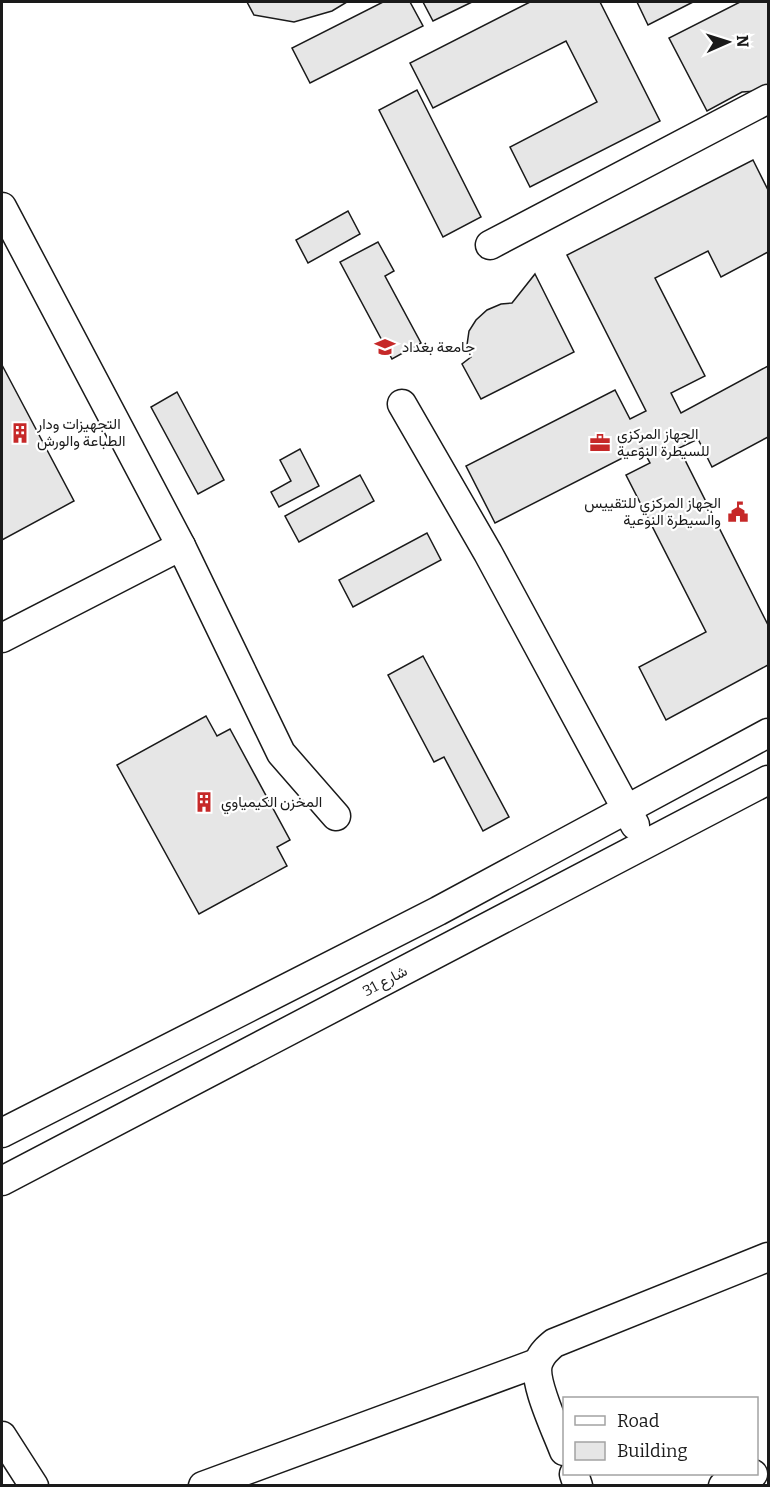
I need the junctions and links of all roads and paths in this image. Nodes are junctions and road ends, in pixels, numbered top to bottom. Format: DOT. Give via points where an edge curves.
graph roads {
  1 [pos="768,99"];
  2 [pos="2,207"];
  3 [pos="490,245"];
  4 [pos="402,404"];
  5 [pos="181,546"];
  6 [pos="2,638"];
  7 [pos="768,734"];
  8 [pos="768,780"];
  9 [pos="628,809"];
  10 [pos="336,816"];
  11 [pos="645,845"];
  12 [pos="2,1134"];
  13 [pos="2,1181"];
  14 [pos="768,1257"];
  15 [pos="537,1363"];
  16 [pos="2,1436"];
  17 [pos="563,1448"];
  18 [pos="750,1475"];
  19 [pos="34,1485"];
  20 [pos="203,1485"];
  21 [pos="723,1485"];
  1 -- 3 [label="street"];
  2 -- 5 [label="street"];
  4 -- 9 [label="street" via="489,553"];
  5 -- 6 [label="street"];
  5 -- 10 [label="street" via="280,753"];
  7 -- 9 [label="street"];
  8 -- 11 [label="street, شارع 31"];
  9 -- 11 [label="street"];
  9 -- 12 [label="street"];
  11 -- 13 [label="street, شارع 31"];
  14 -- 15 [label="street" via="554,1343"];
  15 -- 17 [label="street" via="541,1392"];
  15 -- 20 [label="street"];
  16 -- 19 [label="street"];
  18 -- 21 [label="street"];
}
